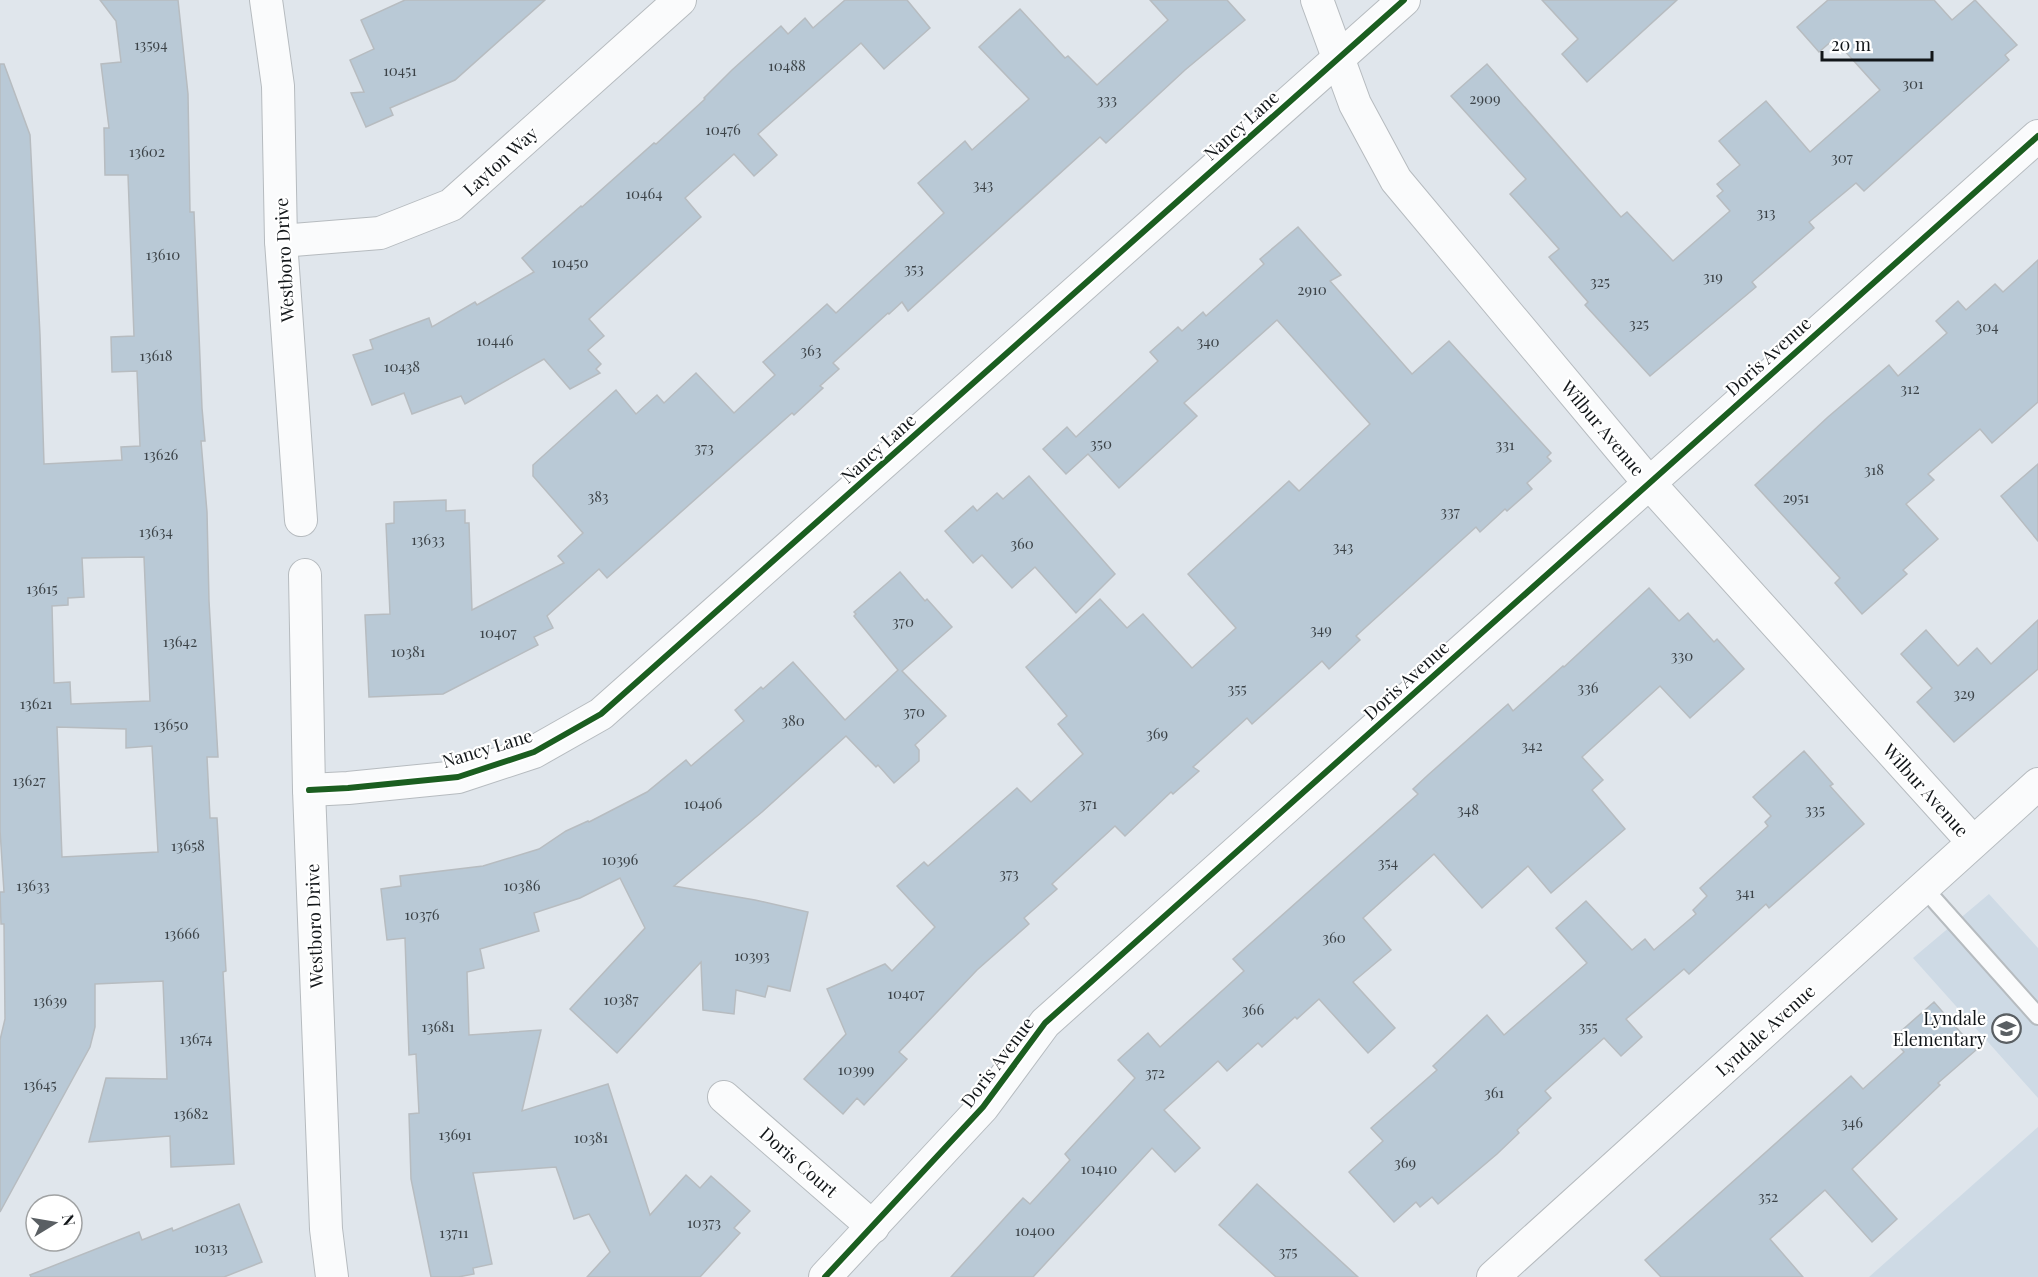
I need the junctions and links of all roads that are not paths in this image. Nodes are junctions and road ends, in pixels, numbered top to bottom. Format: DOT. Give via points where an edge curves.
graph roads {
  1 [pos="266,0"];
  2 [pos="680,0"];
  3 [pos="1317,0"];
  4 [pos="1404,0"];
  5 [pos="1339,57"];
  6 [pos="2038,136"];
  7 [pos="281,241"];
  8 [pos="1649,483"];
  9 [pos="302,520"];
  10 [pos="305,575"];
  11 [pos="2038,784"];
  12 [pos="309,790"];
  13 [pos="1973,842"];
  14 [pos="1923,887"];
  15 [pos="2038,1016"];
  16 [pos="724,1097"];
  17 [pos="873,1227"];
  18 [pos="332,1277"];
  19 [pos="825,1277"];
  20 [pos="1493,1277"];
  1 -- 7 [label="street, Westboro Drive" via="278,86"];
  2 -- 7 [label="street, Layton Way" via="451,205 380,233"];
  3 -- 5 [label="street, Wilbur Avenue"];
  4 -- 5 [label="street, Nancy Lane"];
  5 -- 8 [label="street, Wilbur Avenue" via="1355,104 1396,180"];
  5 -- 12 [label="street, Nancy Lane" via="601,714 534,752 458,777"];
  6 -- 8 [label="street, Doris Avenue"];
  7 -- 9 [label="street, Westboro Drive"];
  8 -- 13 [label="street, Wilbur Avenue"];
  8 -- 17 [label="street, Doris Avenue" via="1045,1023 983,1107"];
  10 -- 12 [label="street, Westboro Drive"];
  11 -- 13 [label="street, Lyndale Avenue"];
  12 -- 18 [label="street, Westboro Drive" via="326,1229"];
  13 -- 14 [label="street, Lyndale Avenue"];
  14 -- 15 [label="lane"];
  14 -- 20 [label="street, Lyndale Avenue"];
  16 -- 17 [label="street, Doris Court"];
  17 -- 19 [label="street, Doris Avenue"];
}
